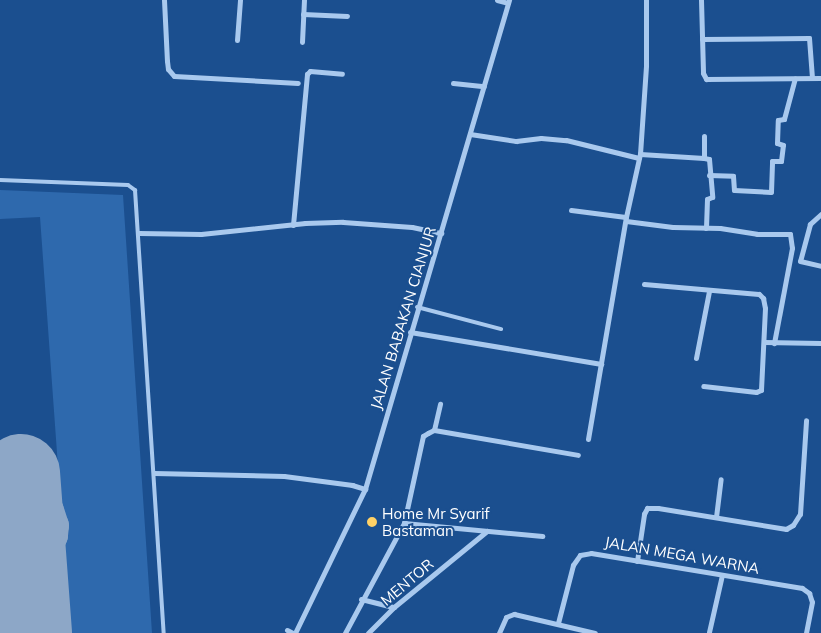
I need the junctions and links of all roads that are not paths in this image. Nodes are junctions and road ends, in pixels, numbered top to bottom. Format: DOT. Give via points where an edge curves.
graph roads {
  1 [pos="164,0"];
  2 [pos="240,0"];
  3 [pos="304,0"];
  4 [pos="497,0"];
  5 [pos="646,0"];
  6 [pos="701,0"];
  7 [pos="508,1"];
  8 [pos="303,14"];
  9 [pos="347,16"];
  10 [pos="237,40"];
  11 [pos="702,40"];
  12 [pos="302,42"];
  13 [pos="342,74"];
  14 [pos="795,78"];
  15 [pos="812,78"];
  16 [pos="821,78"];
  17 [pos="298,83"];
  18 [pos="453,83"];
  19 [pos="484,86"];
  20 [pos="470,134"];
  21 [pos="704,136"];
  22 [pos="639,156"];
  23 [pos="704,158"];
  24 [pos="710,175"];
  25 [pos="0,180"];
  26 [pos="571,210"];
  27 [pos="821,214"];
  28 [pos="626,219"];
  29 [pos="293,225"];
  30 [pos="706,228"];
  31 [pos="441,233"];
  32 [pos="138,234"];
  33 [pos="821,266"];
  34 [pos="644,284"];
  35 [pos="709,291"];
  36 [pos="417,307"];
  37 [pos="501,329"];
  38 [pos="410,332"];
  39 [pos="764,342"];
  40 [pos="774,343"];
  41 [pos="821,343"];
  42 [pos="696,358"];
  43 [pos="601,364"];
  44 [pos="703,386"];
  45 [pos="440,404"];
  46 [pos="806,420"];
  47 [pos="434,430"];
  48 [pos="588,439"];
  49 [pos="578,455"];
  50 [pos="154,474"];
  51 [pos="721,479"];
  52 [pos="365,489"];
  53 [pos="716,517"];
  54 [pos="404,523"];
  55 [pos="487,531"];
  56 [pos="542,536"];
  57 [pos="637,561"];
  58 [pos="722,575"];
  59 [pos="361,600"];
  60 [pos="394,607"];
  61 [pos="558,623"];
  62 [pos="287,630"];
  63 [pos="709,632"];
  64 [pos="164,633"];
  65 [pos="294,633"];
  66 [pos="346,633"];
  67 [pos="368,633"];
  68 [pos="499,633"];
  69 [pos="595,633"];
  70 [pos="806,633"];
  1 -- 17 [label="street" via="168,69 174,76"];
  2 -- 10 [label="street"];
  3 -- 8 [label="street"];
  4 -- 7 [label="street"];
  5 -- 22 [label="street" via="646,65"];
  6 -- 11 [label="street"];
  7 -- 19 [label="street, JALAN BABAKAN CIANJUR"];
  8 -- 9 [label="street"];
  8 -- 12 [label="street"];
  11 -- 14 [label="street" via="703,74 708,80"];
  11 -- 15 [label="street" via="809,38"];
  13 -- 29 [label="street" via="310,70 307,74"];
  14 -- 15 [label="street"];
  14 -- 24 [label="street" via="784,119 778,120 777,143 783,145 782,161 772,161 771,192 734,190 733,176"];
  15 -- 16 [label="street"];
  18 -- 19 [label="street"];
  19 -- 20 [label="street, JALAN BABAKAN CIANJUR"];
  20 -- 22 [label="street" via="516,141 566,140 599,150"];
  20 -- 31 [label="street, JALAN BABAKAN CIANJUR"];
  21 -- 23 [label="street"];
  22 -- 23 [label="street"];
  22 -- 28 [label="street"];
  23 -- 24 [label="street" via="709,159"];
  24 -- 30 [label="street" via="712,197 707,198"];
  25 -- 32 [label="lane" via="128,185 136,190"];
  26 -- 28 [label="street"];
  27 -- 33 [label="street" via="810,224 800,261"];
  28 -- 30 [label="street"];
  28 -- 43 [label="street"];
  29 -- 31 [label="street" via="343,222 412,227"];
  29 -- 32 [label="street" via="201,234"];
  30 -- 40 [label="street" via="790,234 792,248"];
  31 -- 36 [label="street, JALAN BABAKAN CIANJUR"];
  32 -- 50 [label="lane"];
  34 -- 35 [label="street"];
  35 -- 39 [label="street" via="759,294 764,302"];
  35 -- 42 [label="street"];
  36 -- 37 [label="lane"];
  36 -- 38 [label="street, JALAN BABAKAN CIANJUR"];
  38 -- 43 [label="street"];
  38 -- 52 [label="street, JALAN BABAKAN CIANJUR"];
  39 -- 40 [label="street"];
  39 -- 44 [label="street" via="762,388 759,392"];
  40 -- 41 [label="street"];
  43 -- 48 [label="street"];
  45 -- 47 [label="street"];
  46 -- 53 [label="street" via="800,514 793,525 786,529"];
  47 -- 49 [label="street"];
  47 -- 54 [label="street, MENTOR" via="423,436"];
  50 -- 52 [label="street" via="284,476"];
  50 -- 64 [label="lane"];
  51 -- 53 [label="street"];
  52 -- 65 [label="street, JALAN BABAKAN CIANJUR"];
  53 -- 57 [label="street" via="647,508"];
  54 -- 55 [label="street"];
  54 -- 59 [label="street, MENTOR"];
  55 -- 56 [label="street"];
  55 -- 60 [label="street, MENTOR"];
  57 -- 58 [label="street, JALAN MEGA WARNA"];
  57 -- 61 [label="street, JALAN MEGA WARNA" via="591,553 577,558"];
  58 -- 63 [label="street"];
  58 -- 70 [label="street, JALAN MEGA WARNA" via="802,588 809,593 812,602"];
  59 -- 60 [label="street"];
  59 -- 66 [label="street, MENTOR"];
  60 -- 67 [label="street, MENTOR"];
  61 -- 68 [label="street" via="509,614"];
  61 -- 69 [label="street"];
  62 -- 65 [label="street"];
}
